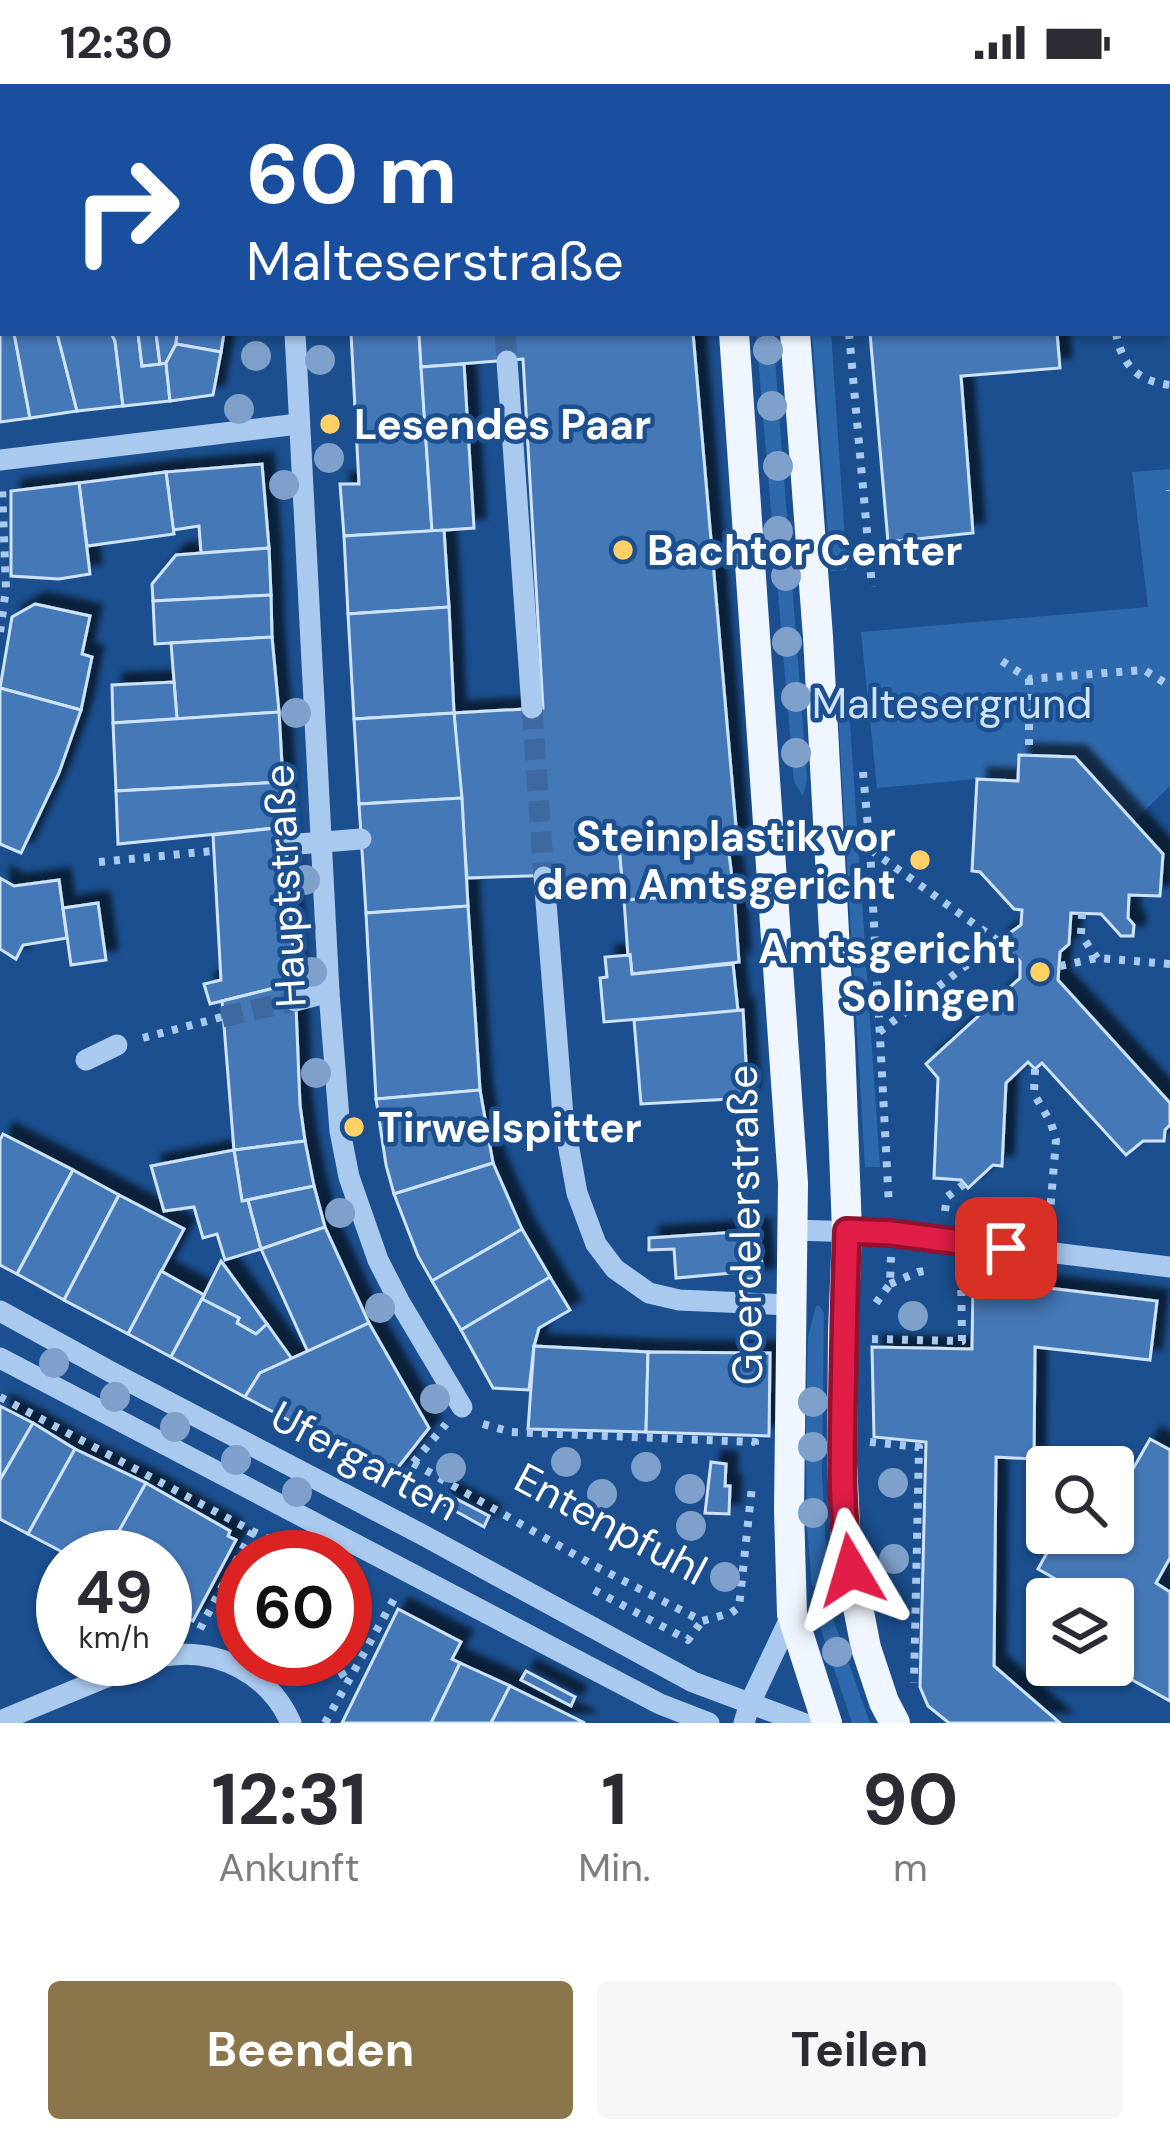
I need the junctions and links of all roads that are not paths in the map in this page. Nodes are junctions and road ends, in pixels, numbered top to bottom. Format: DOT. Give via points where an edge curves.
graph roads {
  1 [pos="295,336"];
  2 [pos="734,336"];
  3 [pos="795,336"];
  4 [pos="507,361"];
  5 [pos="298,424"];
  6 [pos="0,460"];
  7 [pos="532,708"];
  8 [pos="361,839"];
  9 [pos="322,842"];
  10 [pos="286,845"];
  11 [pos="544,877"];
  12 [pos="329,992"];
  13 [pos="295,1001"];
  14 [pos="117,1045"];
  15 [pos="86,1060"];
  16 [pos="793,1230"];
  17 [pos="847,1231"];
  18 [pos="1170,1267"];
  19 [pos="791,1305"];
  20 [pos="0,1311"];
  21 [pos="0,1358"];
  22 [pos="462,1407"];
  23 [pos="792,1614"];
  24 [pos="192,1653"];
  25 [pos="85,1686"];
  26 [pos="747,1713"];
  27 [pos="0,1721"];
  28 [pos="291,1723"];
  29 [pos="709,1723"];
  30 [pos="803,1723"];
  31 [pos="827,1723"];
  32 [pos="895,1723"];
  1 -- 5 [label="street, Hauptstraße"];
  2 -- 16 [label="main road, Goerdelerstraße"];
  3 -- 17 [label="main road"];
  4 -- 7 [label="street"];
  5 -- 6 [label="street"];
  5 -- 9 [label="street, Hauptstraße"];
  8 -- 9 [label="street"];
  9 -- 10 [label="street"];
  9 -- 12 [label="street, Hauptstraße"];
  11 -- 19 [label="street" via="562,1116 596,1244 649,1293"];
  12 -- 13 [label="street"];
  12 -- 22 [label="street, Hauptstraße" via="349,1178 378,1259"];
  14 -- 15 [label="street"];
  16 -- 17 [label="street"];
  16 -- 19 [label="main road, Goerdelerstraße"];
  17 -- 18 [label="street"];
  17 -- 32 [label="main road" via="846,1546 866,1648"];
  19 -- 23 [label="main road, Goerdelerstraße"];
  20 -- 26 [label="street, Ufergarten"];
  21 -- 29 [label="street, Ufergarten"];
  23 -- 26 [label="street, Goerdelerstraße"];
  23 -- 31 [label="main road, Goerdelerstraße"];
  24 -- 28 [label="street" via="225,1660 266,1684"];
  25 -- 27 [label="street"];
  26 -- 30 [label="street"];
}
